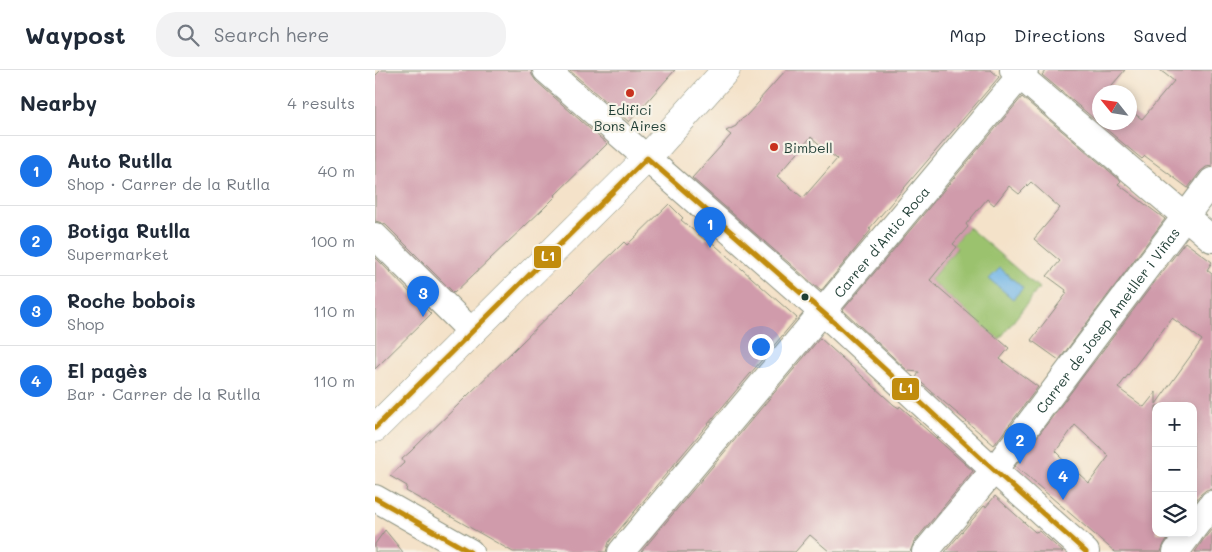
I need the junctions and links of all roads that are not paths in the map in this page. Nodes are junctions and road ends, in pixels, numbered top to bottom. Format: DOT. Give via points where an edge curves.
graph roads {
  1 [pos="546,70"];
  2 [pos="726,70"];
  3 [pos="1019,72"];
  4 [pos="647,158"];
  5 [pos="1212,181"];
  6 [pos="1185,217"];
  7 [pos="375,236"];
  8 [pos="1212,239"];
  9 [pos="822,313"];
  10 [pos="472,332"];
  11 [pos="375,428"];
  12 [pos="994,470"];
  13 [pos="375,498"];
  14 [pos="1212,504"];
  15 [pos="1197,524"];
  16 [pos="1187,537"];
  17 [pos="470,552"];
  18 [pos="621,552"];
  19 [pos="925,552"];
  20 [pos="1087,552"];
  21 [pos="1176,552"];
  1 -- 4 [label="street"];
  2 -- 4 [label="main road"];
  3 -- 6 [label="street"];
  3 -- 9 [label="street, Carrer d'Antic Roca"];
  4 -- 9 [label="street"];
  4 -- 10 [label="main road"];
  5 -- 6 [label="street, Carrer de Josep Ametller i Viñas"];
  6 -- 8 [label="street"];
  6 -- 12 [label="street, Carrer de Josep Ametller i Viñas"];
  7 -- 10 [label="street"];
  9 -- 12 [label="street"];
  9 -- 18 [label="street, Carrer d'Antic Roca"];
  10 -- 11 [label="main road"];
  12 -- 19 [label="street, Carrer de Josep Ametller i Viñas"];
  12 -- 20 [label="street"];
  13 -- 17 [label="street"];
  14 -- 15 [label="street"];
  16 -- 21 [label="street"];
}
